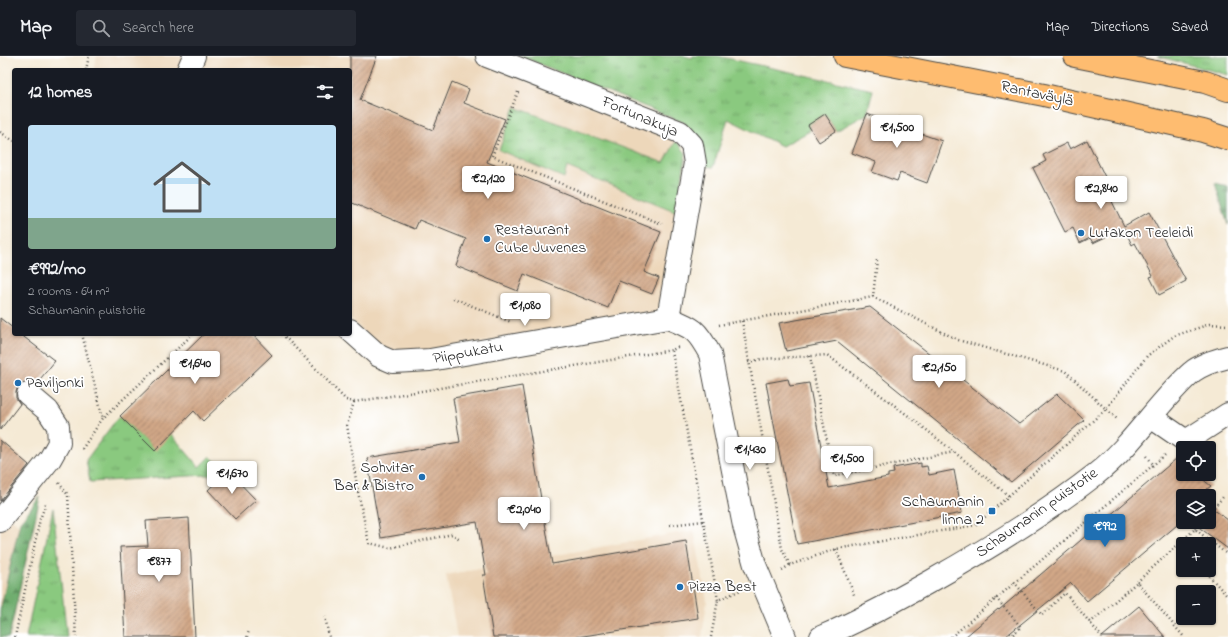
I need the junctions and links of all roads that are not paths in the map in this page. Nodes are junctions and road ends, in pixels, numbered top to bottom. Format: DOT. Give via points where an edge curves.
graph roads {
  1 [pos="194,56"];
  2 [pos="488,56"];
  3 [pos="845,56"];
  4 [pos="1074,56"];
  5 [pos="189,68"];
  6 [pos="1228,90"];
  7 [pos="1228,139"];
  8 [pos="668,318"];
  9 [pos="352,332"];
  10 [pos="1228,357"];
  11 [pos="28,394"];
  12 [pos="1228,414"];
  13 [pos="1151,417"];
  14 [pos="0,521"];
  15 [pos="785,637"];
  16 [pos="820,637"];
  1 -- 5 [label="street"];
  2 -- 8 [label="street, Fortunakuja" via="680,132 692,146 696,163"];
  3 -- 7 [label="highway, Rantaväylä" via="1044,95"];
  4 -- 6 [label="highway" via="1205,82"];
  8 -- 9 [label="street, Piippukatu" via="430,360 393,362 379,356"];
  8 -- 15 [label="street, Piippukatu" via="690,326 701,337 710,354 744,526 762,581"];
  10 -- 13 [label="street, Schaumanin puistotie" via="1213,360 1193,371"];
  11 -- 14 [label="street" via="48,411 58,426 59,443 50,459"];
  12 -- 13 [label="street" via="1186,441"];
  13 -- 16 [label="street, Schaumanin puistotie" via="1098,473 1050,507 976,556 863,619"];
}
